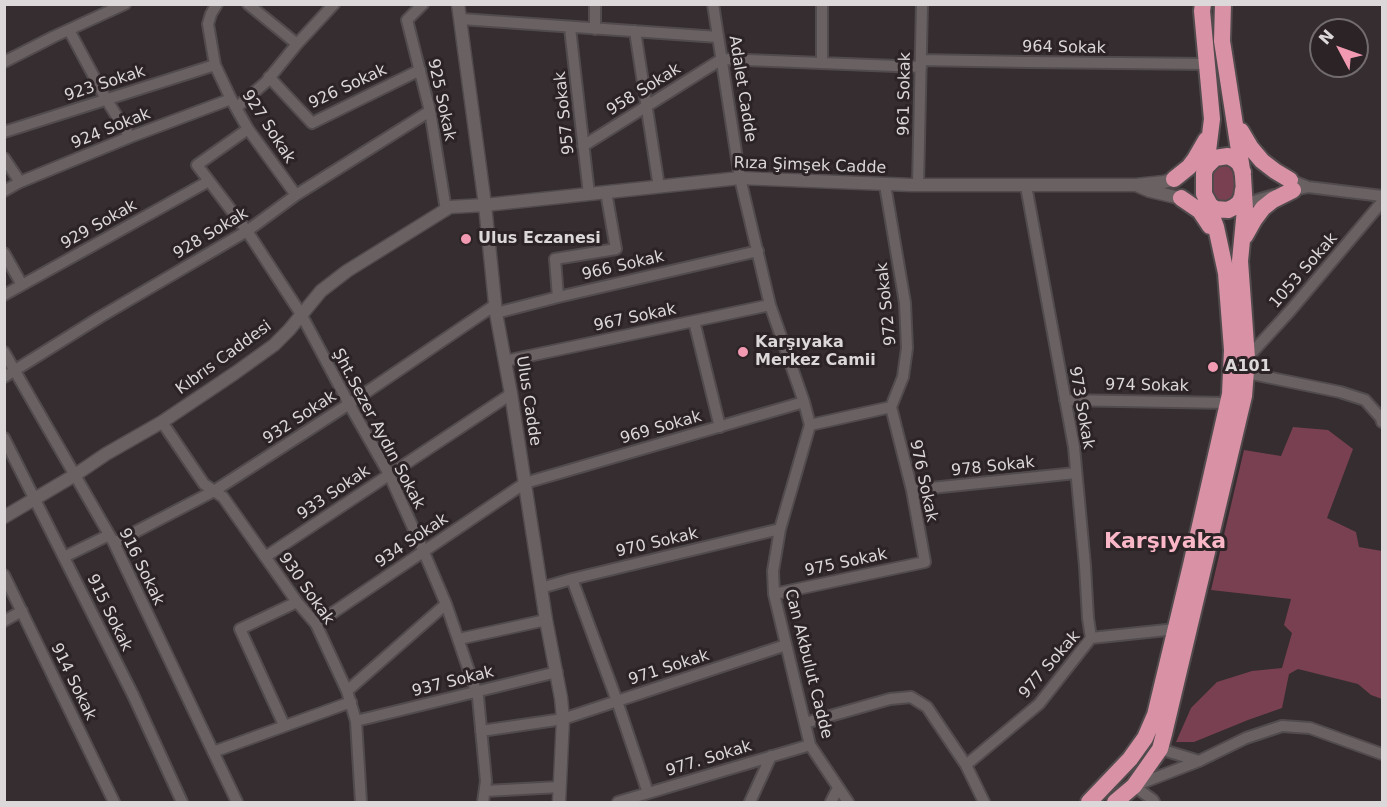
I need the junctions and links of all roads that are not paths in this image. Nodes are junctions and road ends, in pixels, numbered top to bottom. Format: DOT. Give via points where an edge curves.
graph roads {
  1 [pos="125,4"];
  2 [pos="217,4"];
  3 [pos="248,4"];
  4 [pos="334,4"];
  5 [pos="423,4"];
  6 [pos="458,4"];
  7 [pos="596,4"];
  8 [pos="713,4"];
  9 [pos="822,4"];
  10 [pos="922,4"];
  11 [pos="1203,4"];
  12 [pos="1223,4"];
  13 [pos="461,19"];
  14 [pos="570,28"];
  15 [pos="595,28"];
  16 [pos="69,30"];
  17 [pos="634,31"];
  18 [pos="718,37"];
  19 [pos="297,44"];
  20 [pos="722,59"];
  21 [pos="4,62"];
  22 [pos="822,63"];
  23 [pos="921,64"];
  24 [pos="1207,64"];
  25 [pos="215,65"];
  26 [pos="420,70"];
  27 [pos="269,77"];
  28 [pos="106,99"];
  29 [pos="233,104"];
  30 [pos="647,106"];
  31 [pos="430,111"];
  32 [pos="1235,114"];
  33 [pos="1212,126"];
  34 [pos="248,129"];
  35 [pos="4,132"];
  36 [pos="130,137"];
  37 [pos="583,146"];
  38 [pos="4,158"];
  39 [pos="1209,162"];
  40 [pos="740,178"];
  41 [pos="1174,179"];
  42 [pos="209,181"];
  43 [pos="20,182"];
  44 [pos="1240,183"];
  45 [pos="885,184"];
  46 [pos="918,185"];
  47 [pos="1136,185"];
  48 [pos="1026,186"];
  49 [pos="1297,186"];
  50 [pos="659,187"];
  51 [pos="4,191"];
  52 [pos="606,192"];
  53 [pos="589,194"];
  54 [pos="296,195"];
  55 [pos="1383,196"];
  56 [pos="1181,198"];
  57 [pos="1383,202"];
  58 [pos="485,205"];
  59 [pos="1210,205"];
  60 [pos="446,210"];
  61 [pos="247,231"];
  62 [pos="1242,242"];
  63 [pos="1221,249"];
  64 [pos="758,251"];
  65 [pos="4,253"];
  66 [pos="22,285"];
  67 [pos="4,295"];
  68 [pos="558,297"];
  69 [pos="770,305"];
  70 [pos="495,309"];
  71 [pos="301,314"];
  72 [pos="694,321"];
  73 [pos="4,352"];
  74 [pos="505,361"];
  75 [pos="1247,366"];
  76 [pos="15,370"];
  77 [pos="4,377"];
  78 [pos="511,394"];
  79 [pos="1065,400"];
  80 [pos="804,402"];
  81 [pos="1228,403"];
  82 [pos="349,404"];
  83 [pos="891,407"];
  84 [pos="1382,418"];
  85 [pos="162,422"];
  86 [pos="810,425"];
  87 [pos="720,427"];
  88 [pos="4,438"];
  89 [pos="1076,473"];
  90 [pos="389,474"];
  91 [pos="75,475"];
  92 [pos="525,483"];
  93 [pos="912,490"];
  94 [pos="214,491"];
  95 [pos="34,498"];
  96 [pos="4,517"];
  97 [pos="780,530"];
  98 [pos="111,539"];
  99 [pos="423,550"];
  100 [pos="64,557"];
  101 [pos="265,557"];
  102 [pos="925,562"];
  103 [pos="4,574"];
  104 [pos="572,579"];
  105 [pos="541,588"];
  106 [pos="774,594"];
  107 [pos="297,602"];
  108 [pos="446,604"];
  109 [pos="22,611"];
  110 [pos="546,620"];
  111 [pos="4,621"];
  112 [pos="316,624"];
  113 [pos="1176,629"];
  114 [pos="1091,638"];
  115 [pos="459,639"];
  116 [pos="786,645"];
  117 [pos="557,672"];
  118 [pos="347,691"];
  119 [pos="477,693"];
  120 [pos="617,701"];
  121 [pos="351,702"];
  122 [pos="562,719"];
  123 [pos="356,721"];
  124 [pos="805,723"];
  125 [pos="284,725"];
  126 [pos="481,731"];
  127 [pos="810,744"];
  128 [pos="1160,749"];
  129 [pos="213,752"];
  130 [pos="1383,754"];
  131 [pos="771,756"];
  132 [pos="1199,761"];
  133 [pos="966,765"];
  134 [pos="1134,786"];
  135 [pos="560,787"];
  136 [pos="838,788"];
  137 [pos="485,791"];
  138 [pos="648,793"];
  139 [pos="114,802"];
  140 [pos="182,802"];
  141 [pos="237,802"];
  142 [pos="361,802"];
  143 [pos="483,802"];
  144 [pos="559,802"];
  145 [pos="618,802"];
  146 [pos="750,802"];
  147 [pos="831,802"];
  148 [pos="848,802"];
  149 [pos="984,802"];
  150 [pos="1089,802"];
  151 [pos="1115,802"];
  152 [pos="1154,802"];
  1 -- 16 [label="street"];
  2 -- 25 [label="street, 927 Sokak" via="208,24"];
  3 -- 19 [label="street"];
  4 -- 19 [label="street, 924 Sokak"];
  5 -- 26 [label="street, 925 Sokak" via="407,20"];
  6 -- 13 [label="street, Ulus Cadde"];
  7 -- 15 [label="street"];
  8 -- 18 [label="street, Adalet Cadde"];
  9 -- 22 [label="street"];
  10 -- 23 [label="street, 961 Sokak"];
  11 -- 24 [label="highway"];
  12 -- 32 [label="highway" via="1222,41"];
  13 -- 14 [label="street"];
  13 -- 58 [label="street, Ulus Cadde"];
  14 -- 15 [label="street"];
  14 -- 37 [label="street, 957 Sokak"];
  15 -- 17 [label="street"];
  16 -- 21 [label="street"];
  16 -- 28 [label="street"];
  17 -- 18 [label="street"];
  17 -- 30 [label="street"];
  18 -- 20 [label="street, Adalet Cadde"];
  19 -- 27 [label="street, 924 Sokak"];
  20 -- 22 [label="street, 964 Sokak"];
  20 -- 30 [label="street, 958 Sokak"];
  20 -- 40 [label="street, Adalet Cadde"];
  22 -- 23 [label="street, 964 Sokak"];
  23 -- 24 [label="street, 964 Sokak"];
  23 -- 46 [label="street, 961 Sokak"];
  24 -- 33 [label="highway"];
  25 -- 28 [label="street, 923 Sokak"];
  25 -- 29 [label="street, 927 Sokak"];
  26 -- 27 [label="street, 926 Sokak" via="312,123"];
  26 -- 31 [label="street, 925 Sokak"];
  27 -- 29 [label="street, 924 Sokak"];
  28 -- 35 [label="street, 923 Sokak"];
  28 -- 36 [label="street"];
  29 -- 34 [label="street, 927 Sokak"];
  29 -- 36 [label="street, 924 Sokak"];
  30 -- 37 [label="street, 958 Sokak"];
  30 -- 50 [label="street"];
  31 -- 54 [label="street, 928 Sokak"];
  31 -- 60 [label="street, 925 Sokak"];
  32 -- 44 [label="highway"];
  32 -- 49 [label="highway" via="1241,132 1262,161"];
  33 -- 39 [label="highway"];
  33 -- 41 [label="highway" via="1195,159"];
  34 -- 42 [label="street, Şht.Sezer Aydın Sokak" via="197,165"];
  34 -- 54 [label="street, 927 Sokak"];
  36 -- 43 [label="street, 924 Sokak"];
  37 -- 53 [label="street, 957 Sokak"];
  38 -- 43 [label="street"];
  39 -- 41 [label="street, Rıza Şimşek Cadde"];
  39 -- 44 [label="highway" via="1228,156"];
  39 -- 59 [label="highway" via="1204,194"];
  40 -- 45 [label="street, Rıza Şimşek Cadde"];
  40 -- 50 [label="street, Rıza Şimşek Cadde"];
  40 -- 64 [label="street"];
  41 -- 47 [label="street, Rıza Şimşek Cadde"];
  42 -- 61 [label="street, Şht.Sezer Aydın Sokak"];
  42 -- 66 [label="street, 929 Sokak"];
  43 -- 51 [label="street, 924 Sokak"];
  44 -- 49 [label="street"];
  44 -- 49 [label="street"];
  44 -- 59 [label="highway" via="1228,210"];
  44 -- 62 [label="highway"];
  45 -- 46 [label="street, Rıza Şimşek Cadde"];
  45 -- 83 [label="street, 972 Sokak" via="905,303 907,348 903,377"];
  46 -- 48 [label="street, Rıza Şimşek Cadde"];
  47 -- 48 [label="street, Rıza Şimşek Cadde"];
  47 -- 56 [label="street, Rıza Şimşek Cadde"];
  48 -- 79 [label="street, 973 Sokak"];
  49 -- 55 [label="street"];
  49 -- 62 [label="highway" via="1263,208"];
  50 -- 52 [label="street, Rıza Şimşek Cadde"];
  52 -- 53 [label="street, Rıza Şimşek Cadde"];
  52 -- 68 [label="street" via="616,249 555,259"];
  53 -- 58 [label="street, Rıza Şimşek Cadde"];
  54 -- 61 [label="street, 928 Sokak"];
  56 -- 59 [label="street, Rıza Şimşek Cadde"];
  56 -- 63 [label="highway" via="1200,211"];
  57 -- 75 [label="street, 1053 Sokak"];
  58 -- 60 [label="street, Kıbrıs Caddesi"];
  58 -- 70 [label="street, Ulus Cadde"];
  59 -- 63 [label="highway"];
  60 -- 71 [label="street, Kıbrıs Caddesi" via="347,271 321,291"];
  61 -- 71 [label="street, Şht.Sezer Aydın Sokak"];
  61 -- 76 [label="street, 928 Sokak"];
  62 -- 75 [label="highway"];
  63 -- 81 [label="highway" via="1232,350"];
  64 -- 68 [label="street, 966 Sokak"];
  64 -- 69 [label="street"];
  65 -- 66 [label="street"];
  66 -- 67 [label="street, 929 Sokak"];
  68 -- 70 [label="street, 966 Sokak"];
  69 -- 72 [label="street, 967 Sokak"];
  69 -- 80 [label="street"];
  70 -- 74 [label="street, Ulus Cadde"];
  70 -- 82 [label="street, 932 Sokak"];
  71 -- 82 [label="street, Şht.Sezer Aydın Sokak"];
  71 -- 85 [label="street, Kıbrıs Caddesi" via="274,345"];
  72 -- 74 [label="street, 967 Sokak"];
  72 -- 87 [label="street"];
  73 -- 76 [label="street, 916 Sokak"];
  74 -- 78 [label="street, Ulus Cadde"];
  75 -- 84 [label="street" via="1365,400"];
  75 -- 128 [label="highway" via="1242,407"];
  76 -- 77 [label="street, 928 Sokak"];
  76 -- 91 [label="street, 916 Sokak"];
  78 -- 90 [label="street, 933 Sokak"];
  78 -- 92 [label="street, Ulus Cadde"];
  79 -- 81 [label="street, 974 Sokak"];
  79 -- 89 [label="street, 973 Sokak"];
  80 -- 86 [label="street"];
  80 -- 87 [label="street, 969 Sokak"];
  81 -- 113 [label="highway"];
  82 -- 90 [label="street, Şht.Sezer Aydın Sokak"];
  82 -- 94 [label="street, 932 Sokak"];
  83 -- 86 [label="street"];
  83 -- 93 [label="street, 976 Sokak"];
  85 -- 91 [label="street, Kıbrıs Caddesi"];
  85 -- 94 [label="street, 930 Sokak" via="204,484"];
  86 -- 97 [label="street, Can Akbulut Cadde"];
  87 -- 92 [label="street, 969 Sokak"];
  88 -- 95 [label="street, 915 Sokak"];
  89 -- 93 [label="street, 978 Sokak"];
  89 -- 114 [label="street, 973 Sokak"];
  90 -- 99 [label="street, Şht.Sezer Aydın Sokak"];
  90 -- 101 [label="street, 933 Sokak"];
  91 -- 95 [label="street, Kıbrıs Caddesi"];
  91 -- 98 [label="street, 916 Sokak"];
  92 -- 99 [label="street, 934 Sokak"];
  92 -- 105 [label="street, Ulus Cadde"];
  93 -- 102 [label="street, 976 Sokak"];
  94 -- 98 [label="street, 932 Sokak"];
  94 -- 101 [label="street, 930 Sokak" via="223,497"];
  95 -- 96 [label="street, Kıbrıs Caddesi"];
  95 -- 100 [label="street, 915 Sokak"];
  97 -- 104 [label="street, 970 Sokak"];
  97 -- 106 [label="street, Can Akbulut Cadde" via="773,571"];
  98 -- 100 [label="street, 932 Sokak"];
  98 -- 129 [label="street, 916 Sokak"];
  99 -- 108 [label="street, Şht.Sezer Aydın Sokak"];
  99 -- 112 [label="street, 934 Sokak"];
  100 -- 140 [label="street, 915 Sokak"];
  101 -- 107 [label="street, 930 Sokak"];
  102 -- 106 [label="street, 975 Sokak"];
  103 -- 109 [label="street, 914 Sokak"];
  104 -- 105 [label="street, 970 Sokak"];
  104 -- 120 [label="street"];
  105 -- 110 [label="street, Ulus Cadde"];
  106 -- 116 [label="street, Can Akbulut Cadde"];
  107 -- 112 [label="street, 930 Sokak"];
  107 -- 125 [label="street" via="240,629"];
  108 -- 115 [label="street, Şht.Sezer Aydın Sokak"];
  108 -- 118 [label="street"];
  109 -- 111 [label="street"];
  109 -- 139 [label="street, 914 Sokak"];
  110 -- 115 [label="street"];
  110 -- 117 [label="street, Ulus Cadde"];
  112 -- 118 [label="street, 930 Sokak"];
  113 -- 114 [label="street, 977 Sokak"];
  113 -- 150 [label="highway" via="1150,727 1130,759"];
  114 -- 133 [label="street, 977 Sokak" via="1039,704"];
  115 -- 119 [label="street, Şht.Sezer Aydın Sokak"];
  116 -- 120 [label="street, 971 Sokak"];
  116 -- 124 [label="street, Can Akbulut Cadde"];
  117 -- 119 [label="street, 937 Sokak"];
  117 -- 122 [label="street, Ulus Cadde"];
  118 -- 121 [label="street, 930 Sokak"];
  119 -- 123 [label="street, 937 Sokak"];
  119 -- 126 [label="street, Şht.Sezer Aydın Sokak"];
  120 -- 122 [label="street, 971 Sokak"];
  120 -- 138 [label="street"];
  121 -- 123 [label="street, 930 Sokak"];
  121 -- 125 [label="street"];
  122 -- 126 [label="street, 971 Sokak"];
  122 -- 135 [label="street, Ulus Cadde"];
  123 -- 142 [label="street, 930 Sokak"];
  124 -- 127 [label="street, Can Akbulut Cadde"];
  124 -- 133 [label="street" via="890,699 911,697 927,706"];
  125 -- 129 [label="street"];
  126 -- 137 [label="street, Şht.Sezer Aydın Sokak"];
  127 -- 131 [label="street, 977. Sokak"];
  127 -- 136 [label="street, Can Akbulut Cadde"];
  128 -- 132 [label="street"];
  128 -- 134 [label="highway"];
  129 -- 141 [label="street, 916 Sokak"];
  130 -- 132 [label="street" via="1310,728 1282,726"];
  131 -- 138 [label="street, 977. Sokak"];
  131 -- 146 [label="street"];
  132 -- 134 [label="street"];
  133 -- 149 [label="street"];
  134 -- 151 [label="highway"];
  134 -- 152 [label="street"];
  135 -- 137 [label="street"];
  135 -- 144 [label="street, Ulus Cadde"];
  136 -- 147 [label="street"];
  136 -- 148 [label="street, Can Akbulut Cadde"];
  137 -- 143 [label="street, Şht.Sezer Aydın Sokak"];
  138 -- 145 [label="street, 977. Sokak"];
}
